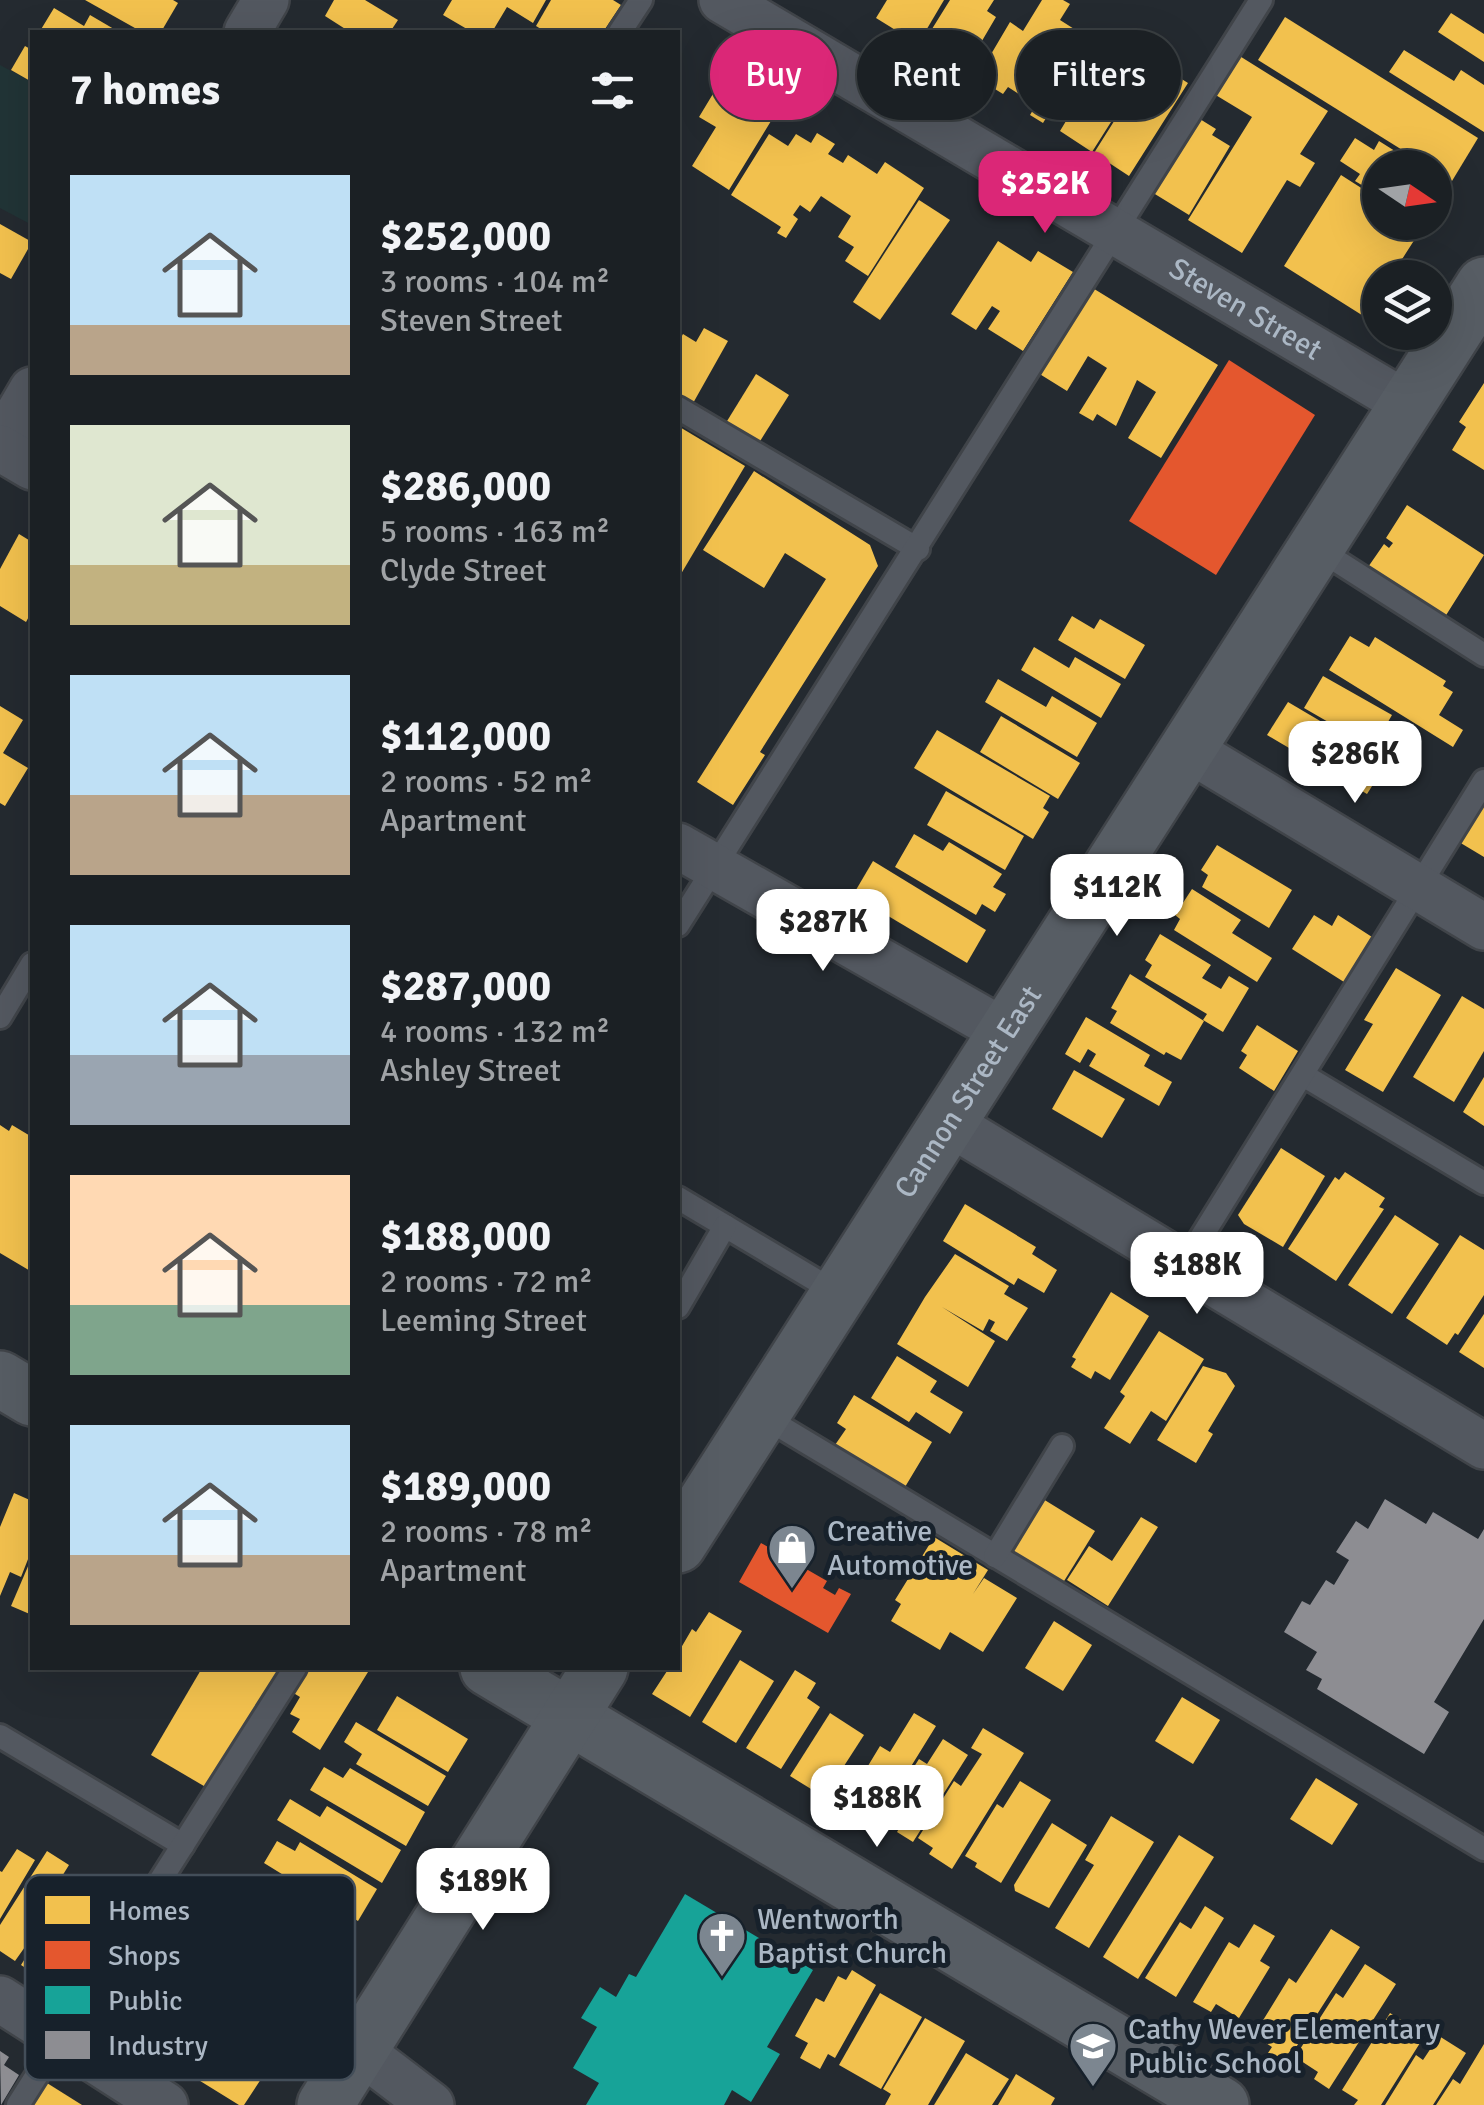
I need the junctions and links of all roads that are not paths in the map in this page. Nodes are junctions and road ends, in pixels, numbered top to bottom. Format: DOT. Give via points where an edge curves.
graph roads {
  1 [pos="266,0"];
  2 [pos="641,0"];
  3 [pos="722,0"];
  4 [pos="1261,0"];
  5 [pos="248,30"];
  6 [pos="621,30"];
  7 [pos="1116,234"];
  8 [pos="1484,285"];
  9 [pos="30,394"];
  10 [pos="1407,404"];
  11 [pos="680,409"];
  12 [pos="0,446"];
  13 [pos="30,466"];
  14 [pos="1314,547"];
  15 [pos="918,549"];
  16 [pos="1484,655"];
  17 [pos="1188,749"];
  18 [pos="1484,781"];
  19 [pos="680,847"];
  20 [pos="716,868"];
  21 [pos="1419,888"];
  22 [pos="680,922"];
  23 [pos="1484,927"];
  24 [pos="30,967"];
  25 [pos="0,1017"];
  26 [pos="1007,1033"];
  27 [pos="1304,1074"];
  28 [pos="949,1122"];
  29 [pos="1484,1183"];
  30 [pos="680,1199"];
  31 [pos="725,1226"];
  32 [pos="1184,1265"];
  33 [pos="839,1294"];
  34 [pos="680,1304"];
  35 [pos="0,1379"];
  36 [pos="30,1397"];
  37 [pos="762,1415"];
  38 [pos="1062,1446"];
  39 [pos="1484,1446"];
  40 [pos="680,1542"];
  41 [pos="995,1556"];
  42 [pos="294,1670"];
  43 [pos="491,1670"];
  44 [pos="599,1670"];
  45 [pos="569,1716"];
  46 [pos="0,1736"];
  47 [pos="183,1845"];
  48 [pos="1484,1849"];
  49 [pos="164,1875"];
  50 [pos="0,1998"];
  51 [pos="25,2014"];
  52 [pos="360,2050"];
  53 [pos="355,2058"];
  54 [pos="34,2080"];
  55 [pos="127,2080"];
  56 [pos="341,2080"];
  57 [pos="18,2105"];
  58 [pos="166,2105"];
  59 [pos="325,2105"];
  60 [pos="431,2105"];
  61 [pos="1221,2105"];
  1 -- 5 [label="street"];
  2 -- 6 [label="lane"];
  3 -- 7 [label="street, Steven Street"];
  4 -- 7 [label="lane"];
  7 -- 10 [label="street, Steven Street"];
  7 -- 15 [label="lane"];
  8 -- 10 [label="main road, Cannon Street East"];
  9 -- 12 [label="street"];
  10 -- 14 [label="main road, Cannon Street East"];
  11 -- 15 [label="lane"];
  12 -- 13 [label="street"];
  14 -- 16 [label="lane"];
  14 -- 17 [label="main road, Cannon Street East"];
  15 -- 20 [label="lane"];
  17 -- 21 [label="street"];
  17 -- 26 [label="main road, Cannon Street East"];
  18 -- 21 [label="lane"];
  19 -- 20 [label="street"];
  20 -- 22 [label="lane"];
  20 -- 26 [label="street"];
  21 -- 23 [label="street"];
  21 -- 27 [label="lane"];
  24 -- 25 [label="lane"];
  26 -- 28 [label="main road, Cannon Street East"];
  27 -- 29 [label="lane"];
  27 -- 32 [label="lane"];
  28 -- 32 [label="street"];
  28 -- 33 [label="main road, Cannon Street East"];
  30 -- 31 [label="lane"];
  31 -- 33 [label="lane"];
  31 -- 34 [label="lane"];
  32 -- 39 [label="street"];
  33 -- 37 [label="main road, Cannon Street East"];
  35 -- 36 [label="main road"];
  37 -- 40 [label="main road, Cannon Street East"];
  37 -- 41 [label="lane"];
  38 -- 41 [label="lane"];
  41 -- 48 [label="lane"];
  42 -- 47 [label="lane"];
  43 -- 45 [label="main road"];
  44 -- 45 [label="main road"];
  45 -- 52 [label="main road"];
  45 -- 61 [label="main road"];
  46 -- 47 [label="lane"];
  47 -- 49 [label="lane"];
  50 -- 51 [label="street"];
  52 -- 53 [label="main road"];
  52 -- 60 [label="street"];
  54 -- 57 [label="lane"];
  55 -- 58 [label="street"];
  56 -- 59 [label="main road"];
}
